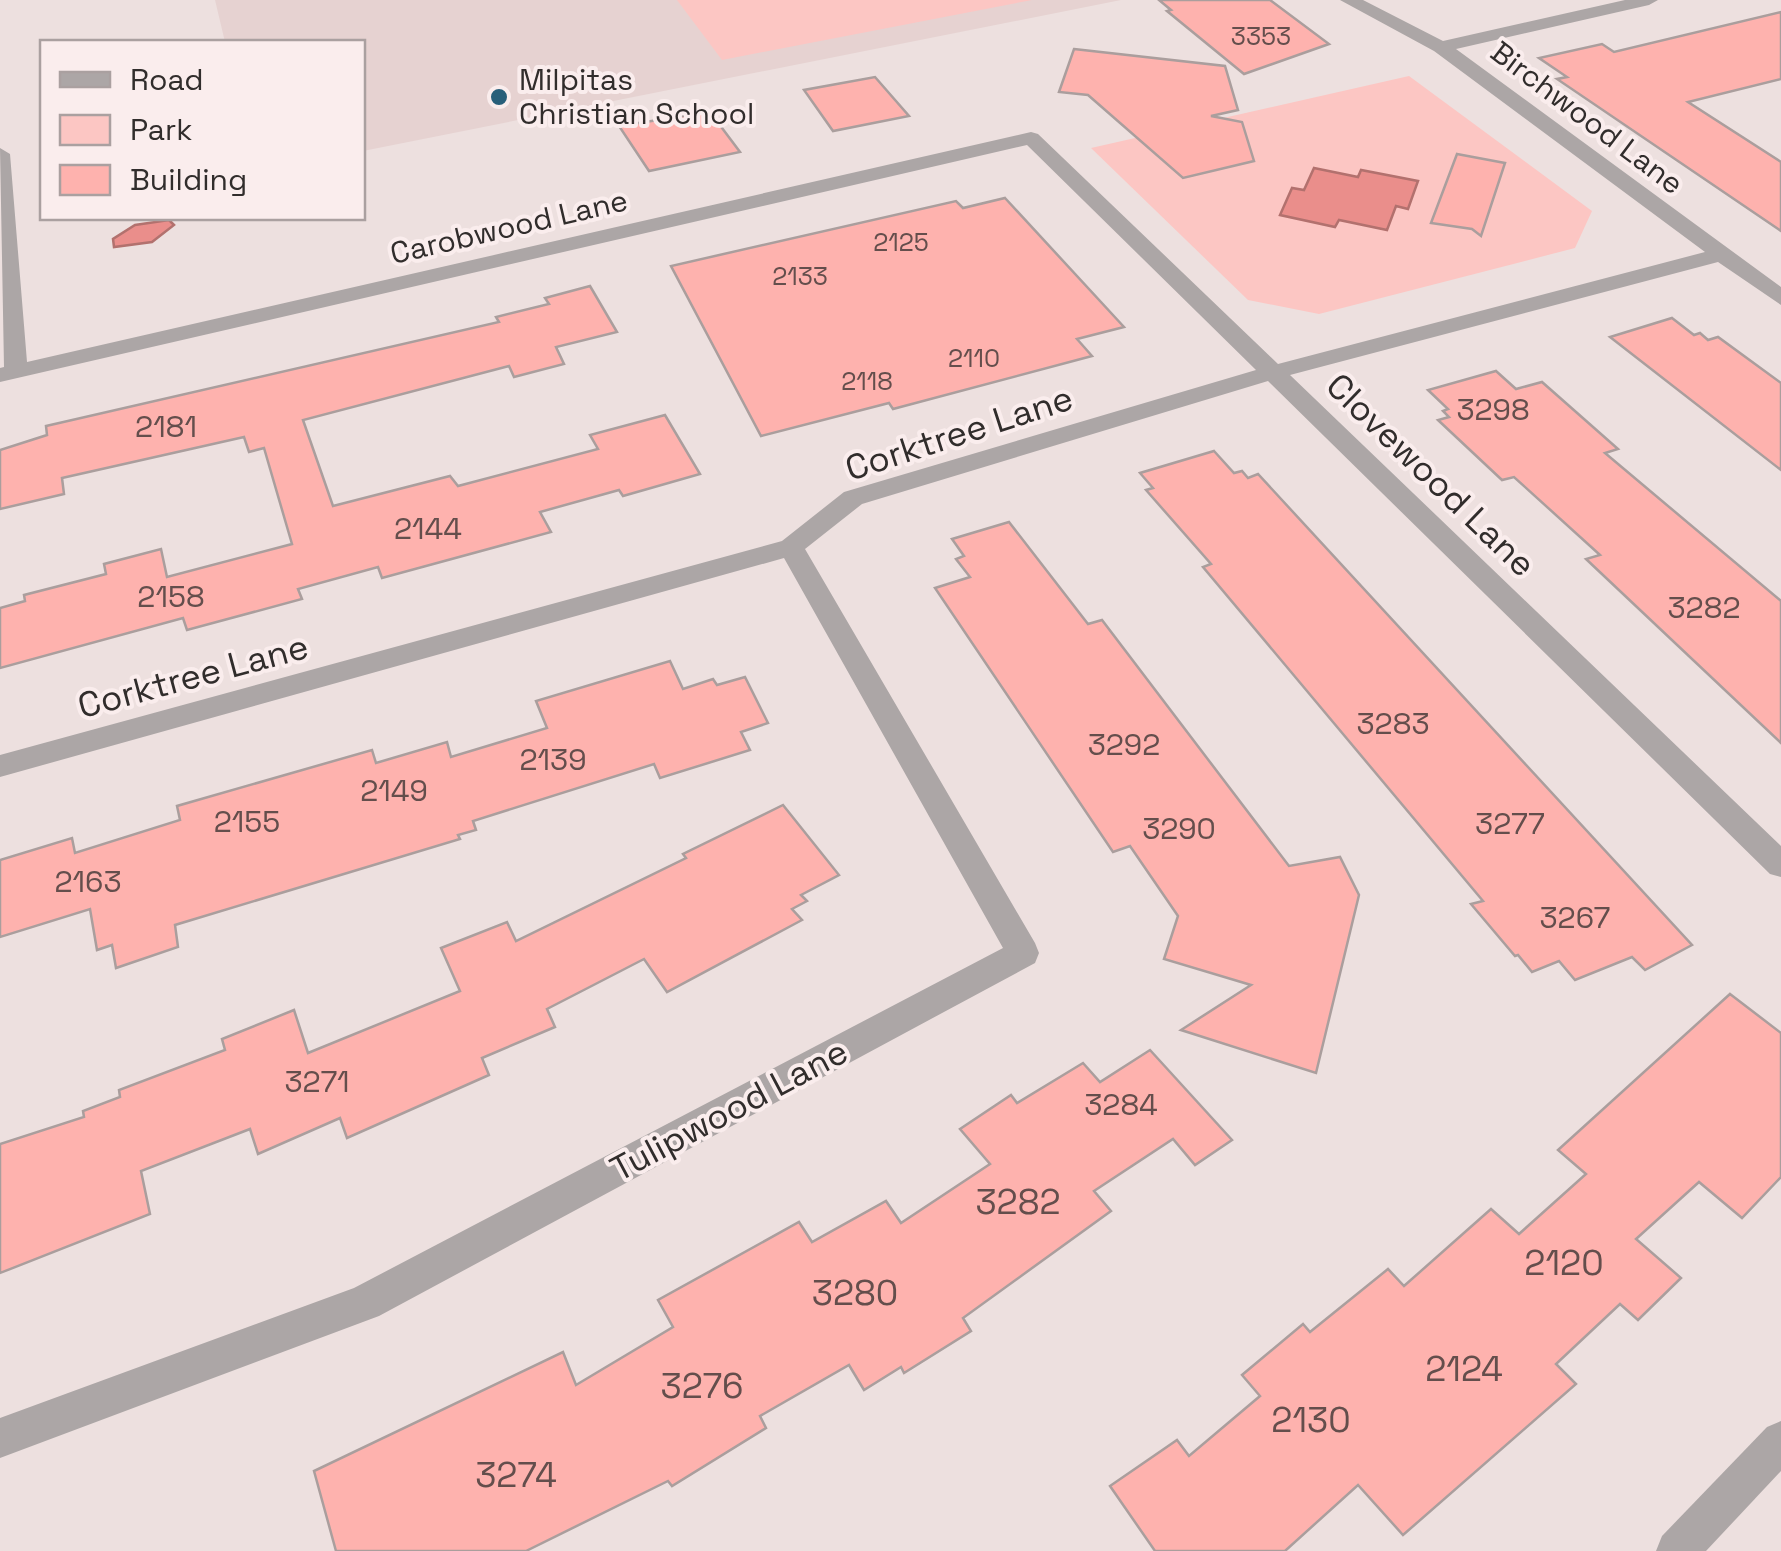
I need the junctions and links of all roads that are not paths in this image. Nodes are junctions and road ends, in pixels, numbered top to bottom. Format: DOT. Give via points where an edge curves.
graph roads {
  1 [pos="1348,0"];
  2 [pos="1648,0"];
  3 [pos="1442,47"];
  4 [pos="1031,138"];
  5 [pos="0,154"];
  6 [pos="1720,254"];
  7 [pos="1781,298"];
  8 [pos="1274,372"];
  9 [pos="8,373"];
  10 [pos="791,548"];
  11 [pos="0,766"];
  12 [pos="1781,864"];
  13 [pos="0,1438"];
  14 [pos="1781,1442"];
  15 [pos="1677,1551"];
  1 -- 3 [label="street, Birchwood Lane"];
  2 -- 3 [label="street"];
  3 -- 6 [label="street, Birchwood Lane"];
  4 -- 8 [label="street, Clovewood Lane"];
  4 -- 9 [label="street, Carobwood Lane"];
  5 -- 9 [label="street"];
  6 -- 7 [label="street, Birchwood Lane"];
  6 -- 8 [label="street, Corktree Lane"];
  8 -- 10 [label="street, Corktree Lane" via="853,498"];
  8 -- 12 [label="street, Clovewood Lane"];
  10 -- 11 [label="street, Corktree Lane"];
  10 -- 13 [label="street, Tulipwood Lane" via="1024,953 365,1303"];
  14 -- 15 [label="street"];
}
